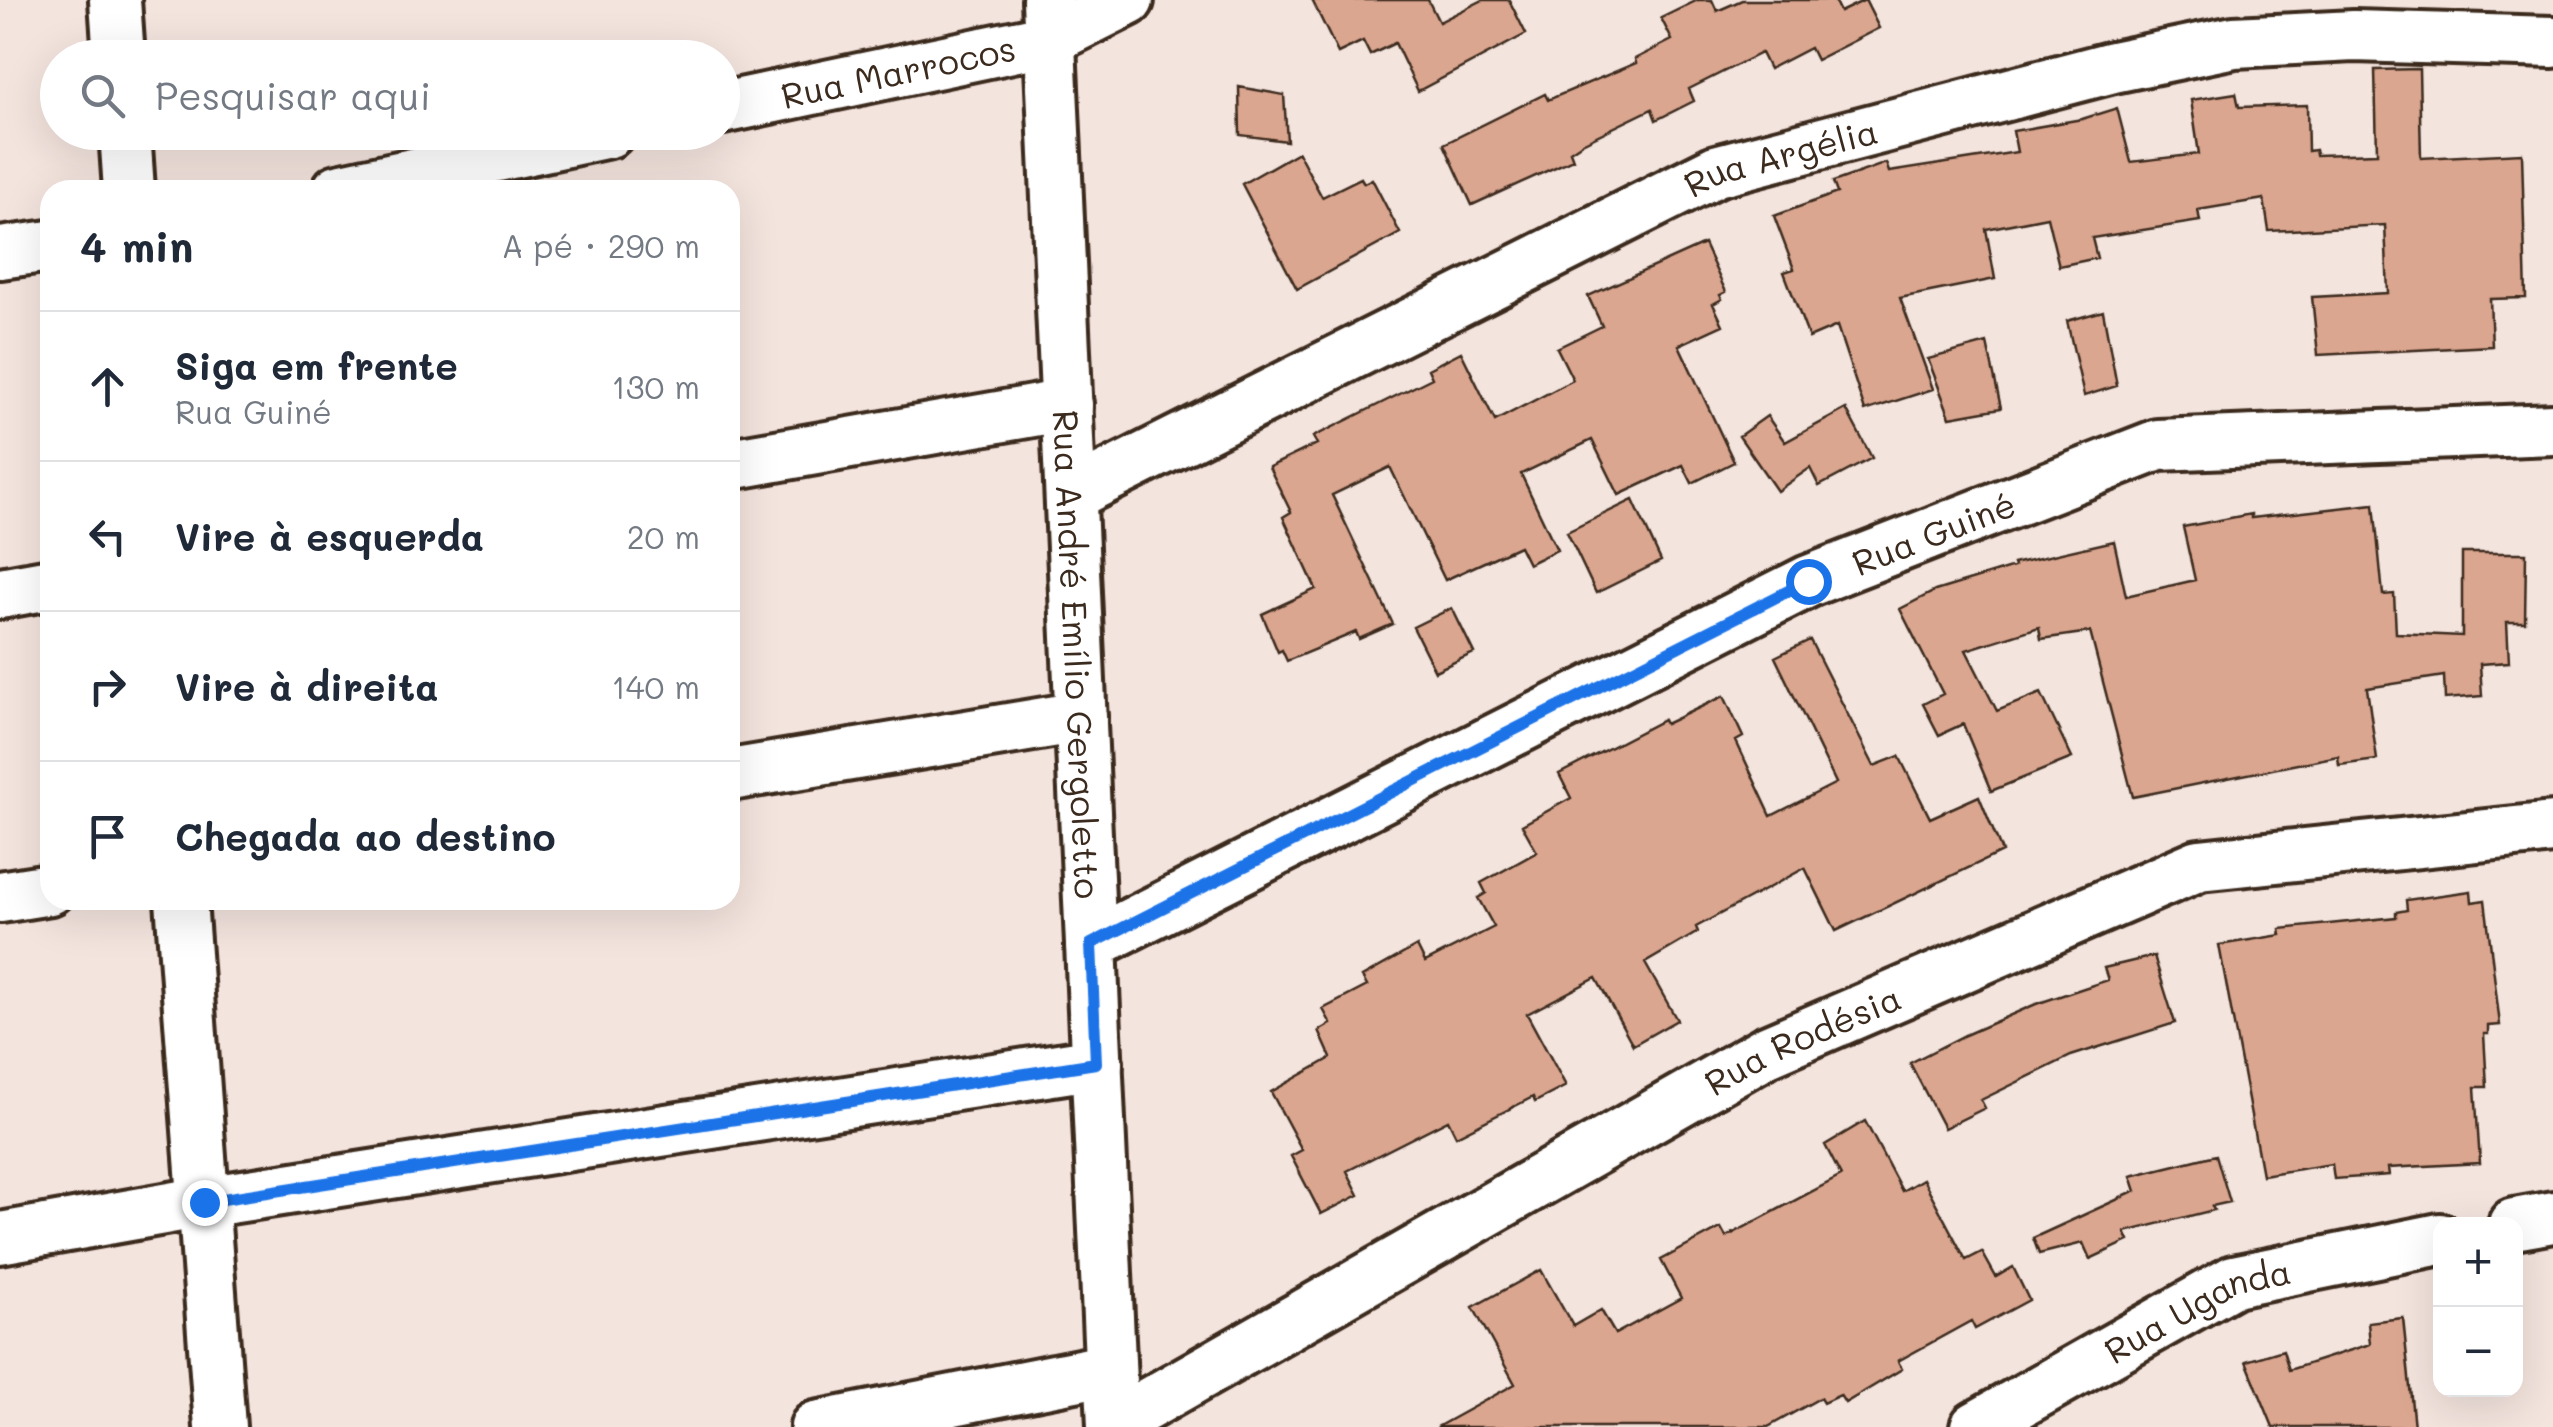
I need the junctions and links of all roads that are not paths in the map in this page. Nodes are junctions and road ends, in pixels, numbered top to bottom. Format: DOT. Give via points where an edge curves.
graph roads {
  1 [pos="115,0"];
  2 [pos="1128,0"];
  3 [pos="2313,0"];
  4 [pos="1049,19"];
  5 [pos="2233,21"];
  6 [pos="2354,36"];
  7 [pos="118,40"];
  8 [pos="2553,42"];
  9 [pos="740,103"];
  10 [pos="126,150"];
  11 [pos="525,150"];
  12 [pos="128,180"];
  13 [pos="385,180"];
  14 [pos="40,248"];
  15 [pos="0,254"];
  16 [pos="1067,405"];
  17 [pos="2553,429"];
  18 [pos="740,462"];
  19 [pos="1071,496"];
  20 [pos="40,586"];
  21 [pos="0,593"];
  22 [pos="1081,716"];
  23 [pos="740,774"];
  24 [pos="2553,828"];
  25 [pos="40,891"];
  26 [pos="0,897"];
  27 [pos="182,910"];
  28 [pos="1091,944"];
  29 [pos="1096,1063"];
  30 [pos="204,1202"];
  31 [pos="2553,1216"];
  32 [pos="2523,1222"];
  33 [pos="0,1238"];
  34 [pos="2433,1241"];
  35 [pos="1110,1369"];
  36 [pos="1113,1425"];
  37 [pos="220,1427"];
  38 [pos="816,1427"];
  39 [pos="1976,1427"];
  1 -- 7 [label="street"];
  2 -- 4 [label="street, Rua Marrocos"];
  3 -- 6 [label="street"];
  4 -- 9 [label="street, Rua Marrocos"];
  4 -- 16 [label="street, Rua André Emílio Gergoletto"];
  5 -- 6 [label="street, Rua Argélia"];
  5 -- 19 [label="street, Rua Argélia" via="2113,66 1716,171"];
  6 -- 8 [label="street, Rua Argélia"];
  10 -- 12 [label="street"];
  11 -- 13 [label="street"];
  14 -- 15 [label="street"];
  16 -- 18 [label="street"];
  16 -- 19 [label="street, Rua André Emílio Gergoletto"];
  17 -- 28 [label="street, Rua Guiné" via="2158,445 1808,581"];
  19 -- 22 [label="street, Rua André Emílio Gergoletto"];
  20 -- 21 [label="street"];
  22 -- 23 [label="street"];
  22 -- 28 [label="street, Rua André Emílio Gergoletto"];
  24 -- 36 [label="street, Rua Rodésia" via="2199,865 1767,1051"];
  25 -- 26 [label="street"];
  27 -- 30 [label="street"];
  28 -- 29 [label="street, Rua André Emílio Gergoletto"];
  29 -- 30 [label="street"];
  29 -- 35 [label="street, Rua André Emílio Gergoletto"];
  30 -- 33 [label="street"];
  30 -- 37 [label="street"];
  31 -- 32 [label="street"];
  34 -- 39 [label="street, Rua Uganda" via="2234,1282"];
  35 -- 36 [label="street, Rua André Emílio Gergoletto"];
  35 -- 38 [label="street"];
}
